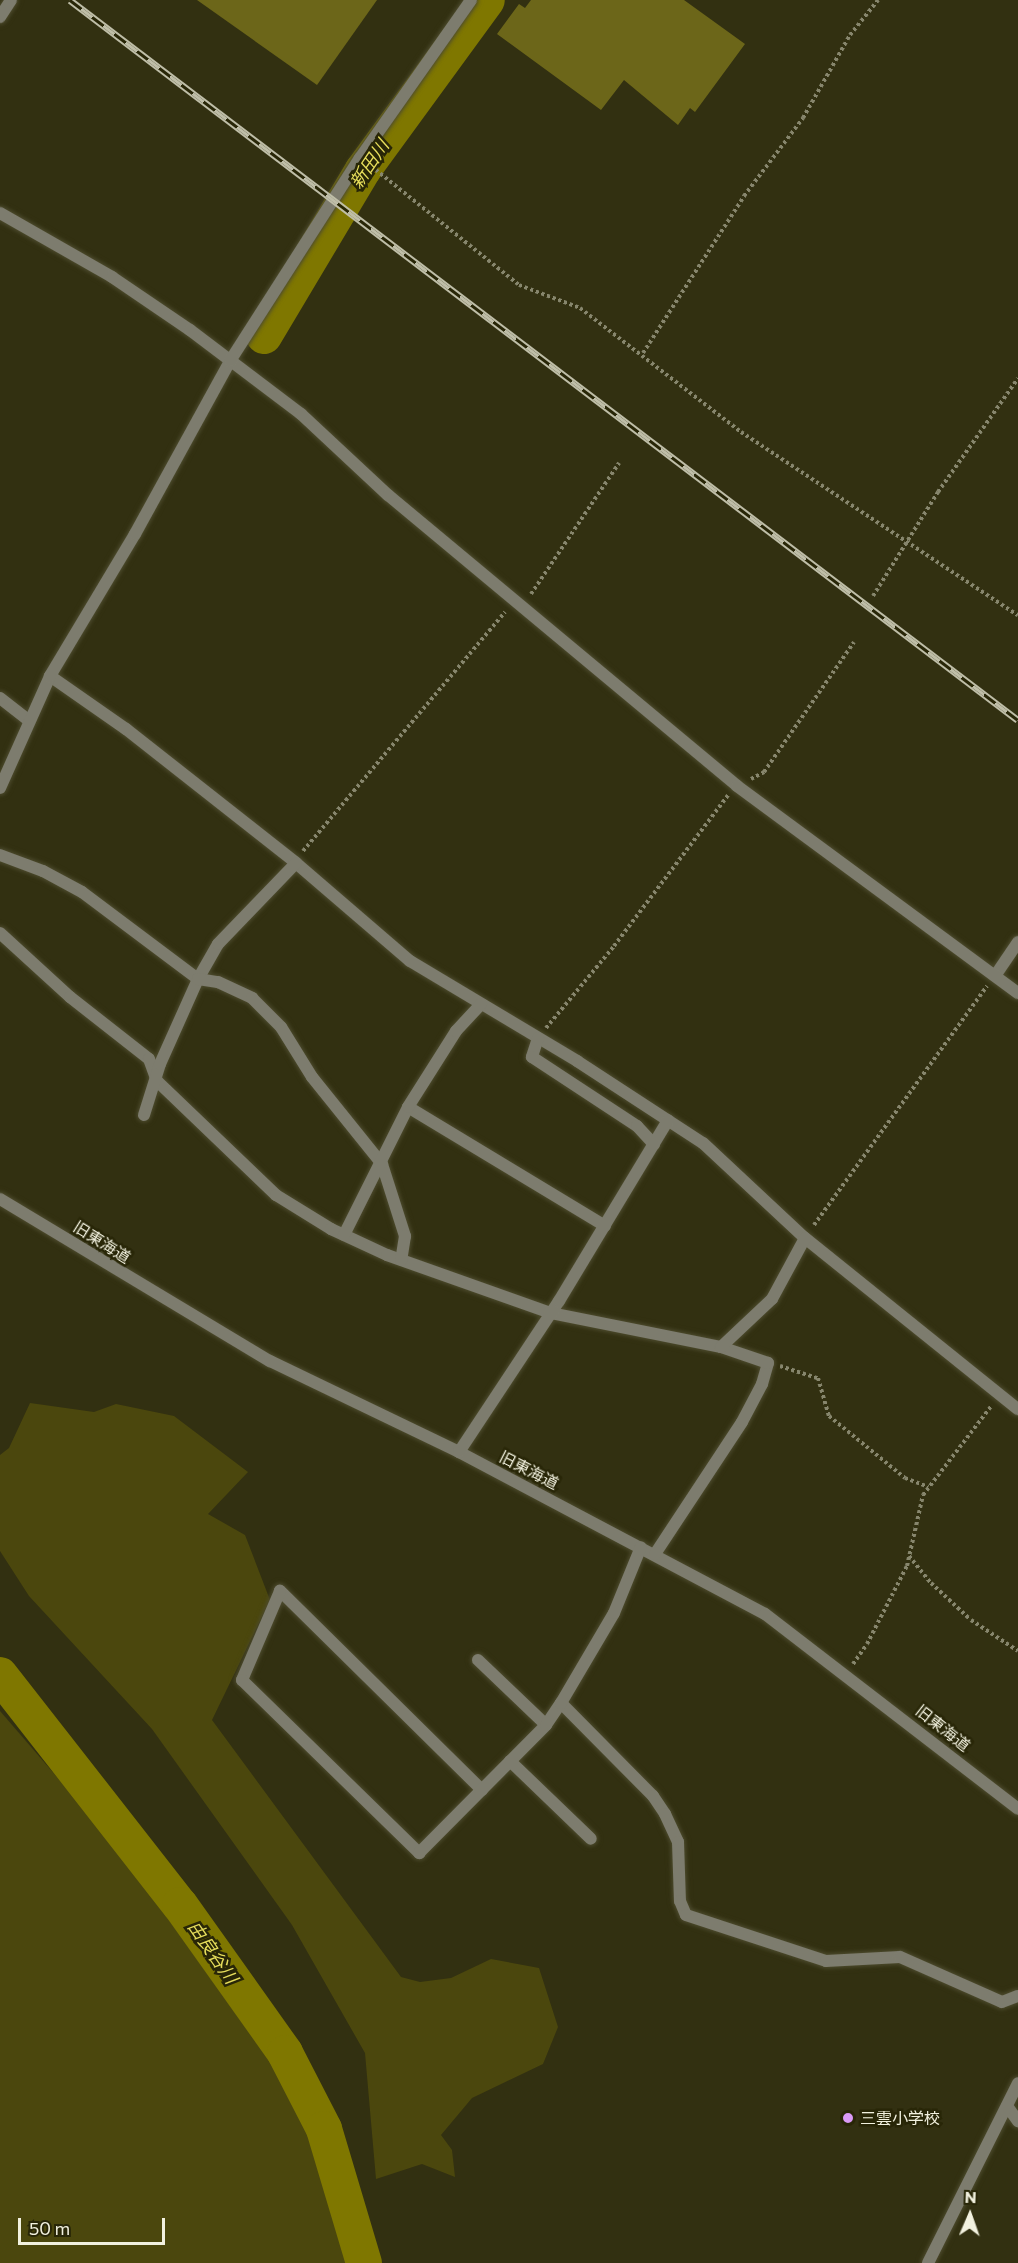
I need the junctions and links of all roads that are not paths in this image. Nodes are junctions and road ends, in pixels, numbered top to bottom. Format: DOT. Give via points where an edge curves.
graph roads {
  1 [pos="11,0"];
  2 [pos="471,0"];
  3 [pos="0,17"];
  4 [pos="0,213"];
  5 [pos="230,361"];
  6 [pos="50,676"];
  7 [pos="0,698"];
  8 [pos="29,721"];
  9 [pos="0,788"];
  10 [pos="0,855"];
  11 [pos="296,862"];
  12 [pos="0,933"];
  13 [pos="1018,942"];
  14 [pos="995,976"];
  15 [pos="198,979"];
  16 [pos="1018,993"];
  17 [pos="481,1004"];
  18 [pos="538,1038"];
  19 [pos="157,1081"];
  20 [pos="408,1107"];
  21 [pos="144,1115"];
  22 [pos="668,1120"];
  23 [pos="654,1144"];
  24 [pos="382,1164"];
  25 [pos="0,1199"];
  26 [pos="605,1226"];
  27 [pos="344,1235"];
  28 [pos="805,1238"];
  29 [pos="401,1260"];
  30 [pos="551,1313"];
  31 [pos="721,1347"];
  32 [pos="1018,1409"];
  33 [pos="459,1452"];
  34 [pos="641,1547"];
  35 [pos="655,1554"];
  36 [pos="478,1660"];
  37 [pos="561,1703"];
  38 [pos="546,1725"];
  39 [pos="510,1761"];
  40 [pos="482,1790"];
  41 [pos="1018,1809"];
  42 [pos="591,1839"];
  43 [pos="1018,1996"];
  44 [pos="1018,2083"];
  45 [pos="1007,2106"];
  46 [pos="1018,2121"];
  47 [pos="928,2263"];
  1 -- 3 [label="street"];
  2 -- 5 [label="street" via="360,158"];
  4 -- 5 [label="street" via="112,278"];
  5 -- 6 [label="street" via="135,534"];
  5 -- 14 [label="street" via="301,414 388,495 737,786"];
  6 -- 8 [label="street"];
  6 -- 11 [label="street" via="126,729"];
  7 -- 8 [label="street"];
  8 -- 9 [label="street"];
  10 -- 15 [label="street" via="43,871 82,892"];
  11 -- 15 [label="street" via="218,944"];
  11 -- 17 [label="street" via="410,961"];
  12 -- 19 [label="street" via="70,997 149,1059"];
  13 -- 14 [label="street"];
  14 -- 16 [label="street"];
  15 -- 19 [label="street" via="160,1064"];
  15 -- 24 [label="street" via="219,982 252,998 281,1027 312,1077"];
  17 -- 18 [label="street"];
  17 -- 20 [label="street" via="456,1031"];
  18 -- 22 [label="street"];
  18 -- 23 [label="street" via="532,1057 637,1126"];
  19 -- 21 [label="street"];
  19 -- 27 [label="street" via="276,1195"];
  20 -- 24 [label="street"];
  20 -- 26 [label="street"];
  22 -- 23 [label="street"];
  22 -- 28 [label="street" via="702,1143"];
  23 -- 26 [label="street"];
  24 -- 27 [label="street"];
  24 -- 29 [label="street" via="405,1236"];
  25 -- 33 [label="street, 旧東海道" via="212,1329"];
  26 -- 30 [label="street"];
  27 -- 29 [label="street"];
  28 -- 31 [label="street" via="772,1299"];
  28 -- 32 [label="street"];
  29 -- 30 [label="street"];
  30 -- 31 [label="street"];
  30 -- 33 [label="street"];
  31 -- 35 [label="street" via="768,1363 742,1422"];
  33 -- 34 [label="street, 旧東海道"];
  34 -- 35 [label="street, 旧東海道"];
  34 -- 37 [label="street" via="614,1613"];
  35 -- 41 [label="street, 旧東海道" via="765,1614"];
  36 -- 38 [label="street"];
  37 -- 38 [label="street"];
  37 -- 43 [label="street" via="653,1796 665,1814 678,1842 680,1901 686,1915 826,1961 900,1957 1002,2002"];
  38 -- 39 [label="street"];
  39 -- 40 [label="street"];
  39 -- 42 [label="street"];
  40 -- 40 [label="street" via="419,1853 242,1680 280,1591"];
  44 -- 45 [label="street"];
  45 -- 46 [label="street"];
  45 -- 47 [label="street"];
}
